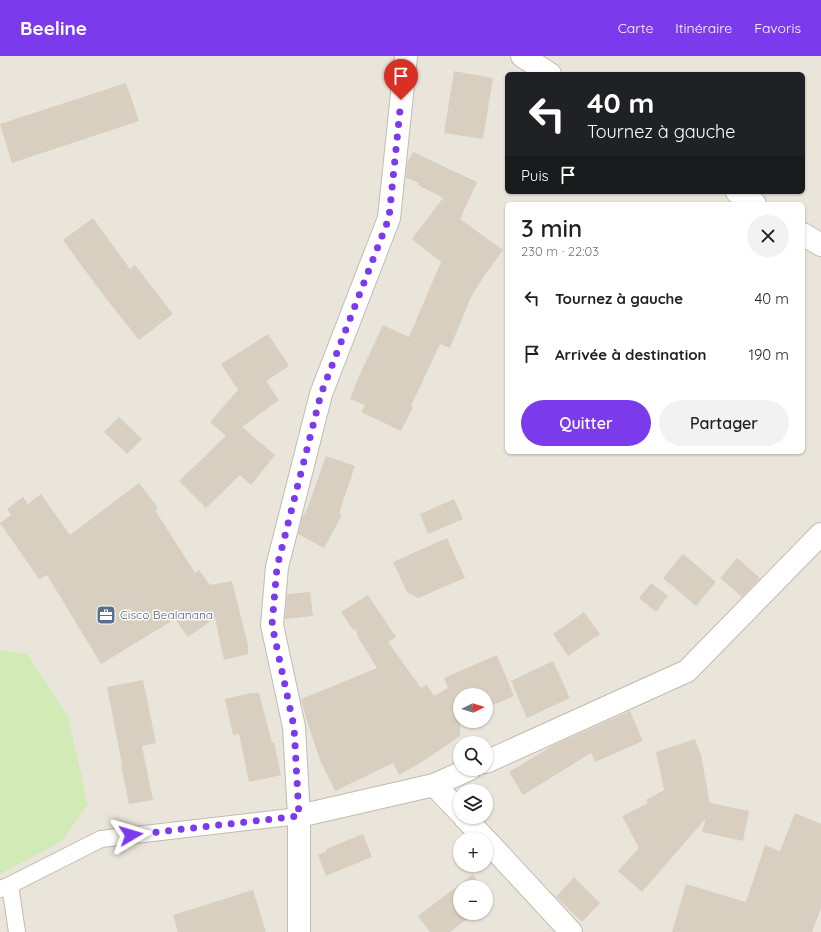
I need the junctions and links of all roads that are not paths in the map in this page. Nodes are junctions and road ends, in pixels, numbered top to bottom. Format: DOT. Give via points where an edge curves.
graph roads {
  1 [pos="406,56"];
  2 [pos="522,56"];
  3 [pos="547,72"];
  4 [pos="739,194"];
  5 [pos="753,202"];
  6 [pos="805,235"];
  7 [pos="821,246"];
  8 [pos="821,534"];
  9 [pos="493,759"];
  10 [pos="454,776"];
  11 [pos="434,785"];
  12 [pos="453,805"];
  13 [pos="299,816"];
  14 [pos="470,824"];
  15 [pos="478,832"];
  16 [pos="493,849"];
  17 [pos="5,887"];
  18 [pos="17,932"];
  19 [pos="299,932"];
  20 [pos="571,932"];
  1 -- 13 [label="street" via="389,218 321,394 277,567 272,625 294,727"];
  2 -- 3 [label="street"];
  4 -- 5 [label="street"];
  6 -- 7 [label="street"];
  8 -- 9 [label="street" via="687,671"];
  10 -- 11 [label="street"];
  11 -- 12 [label="street"];
  11 -- 13 [label="street"];
  13 -- 17 [label="lane" via="101,839"];
  13 -- 19 [label="street"];
  14 -- 15 [label="street"];
  16 -- 20 [label="street"];
  17 -- 18 [label="lane"];
}
